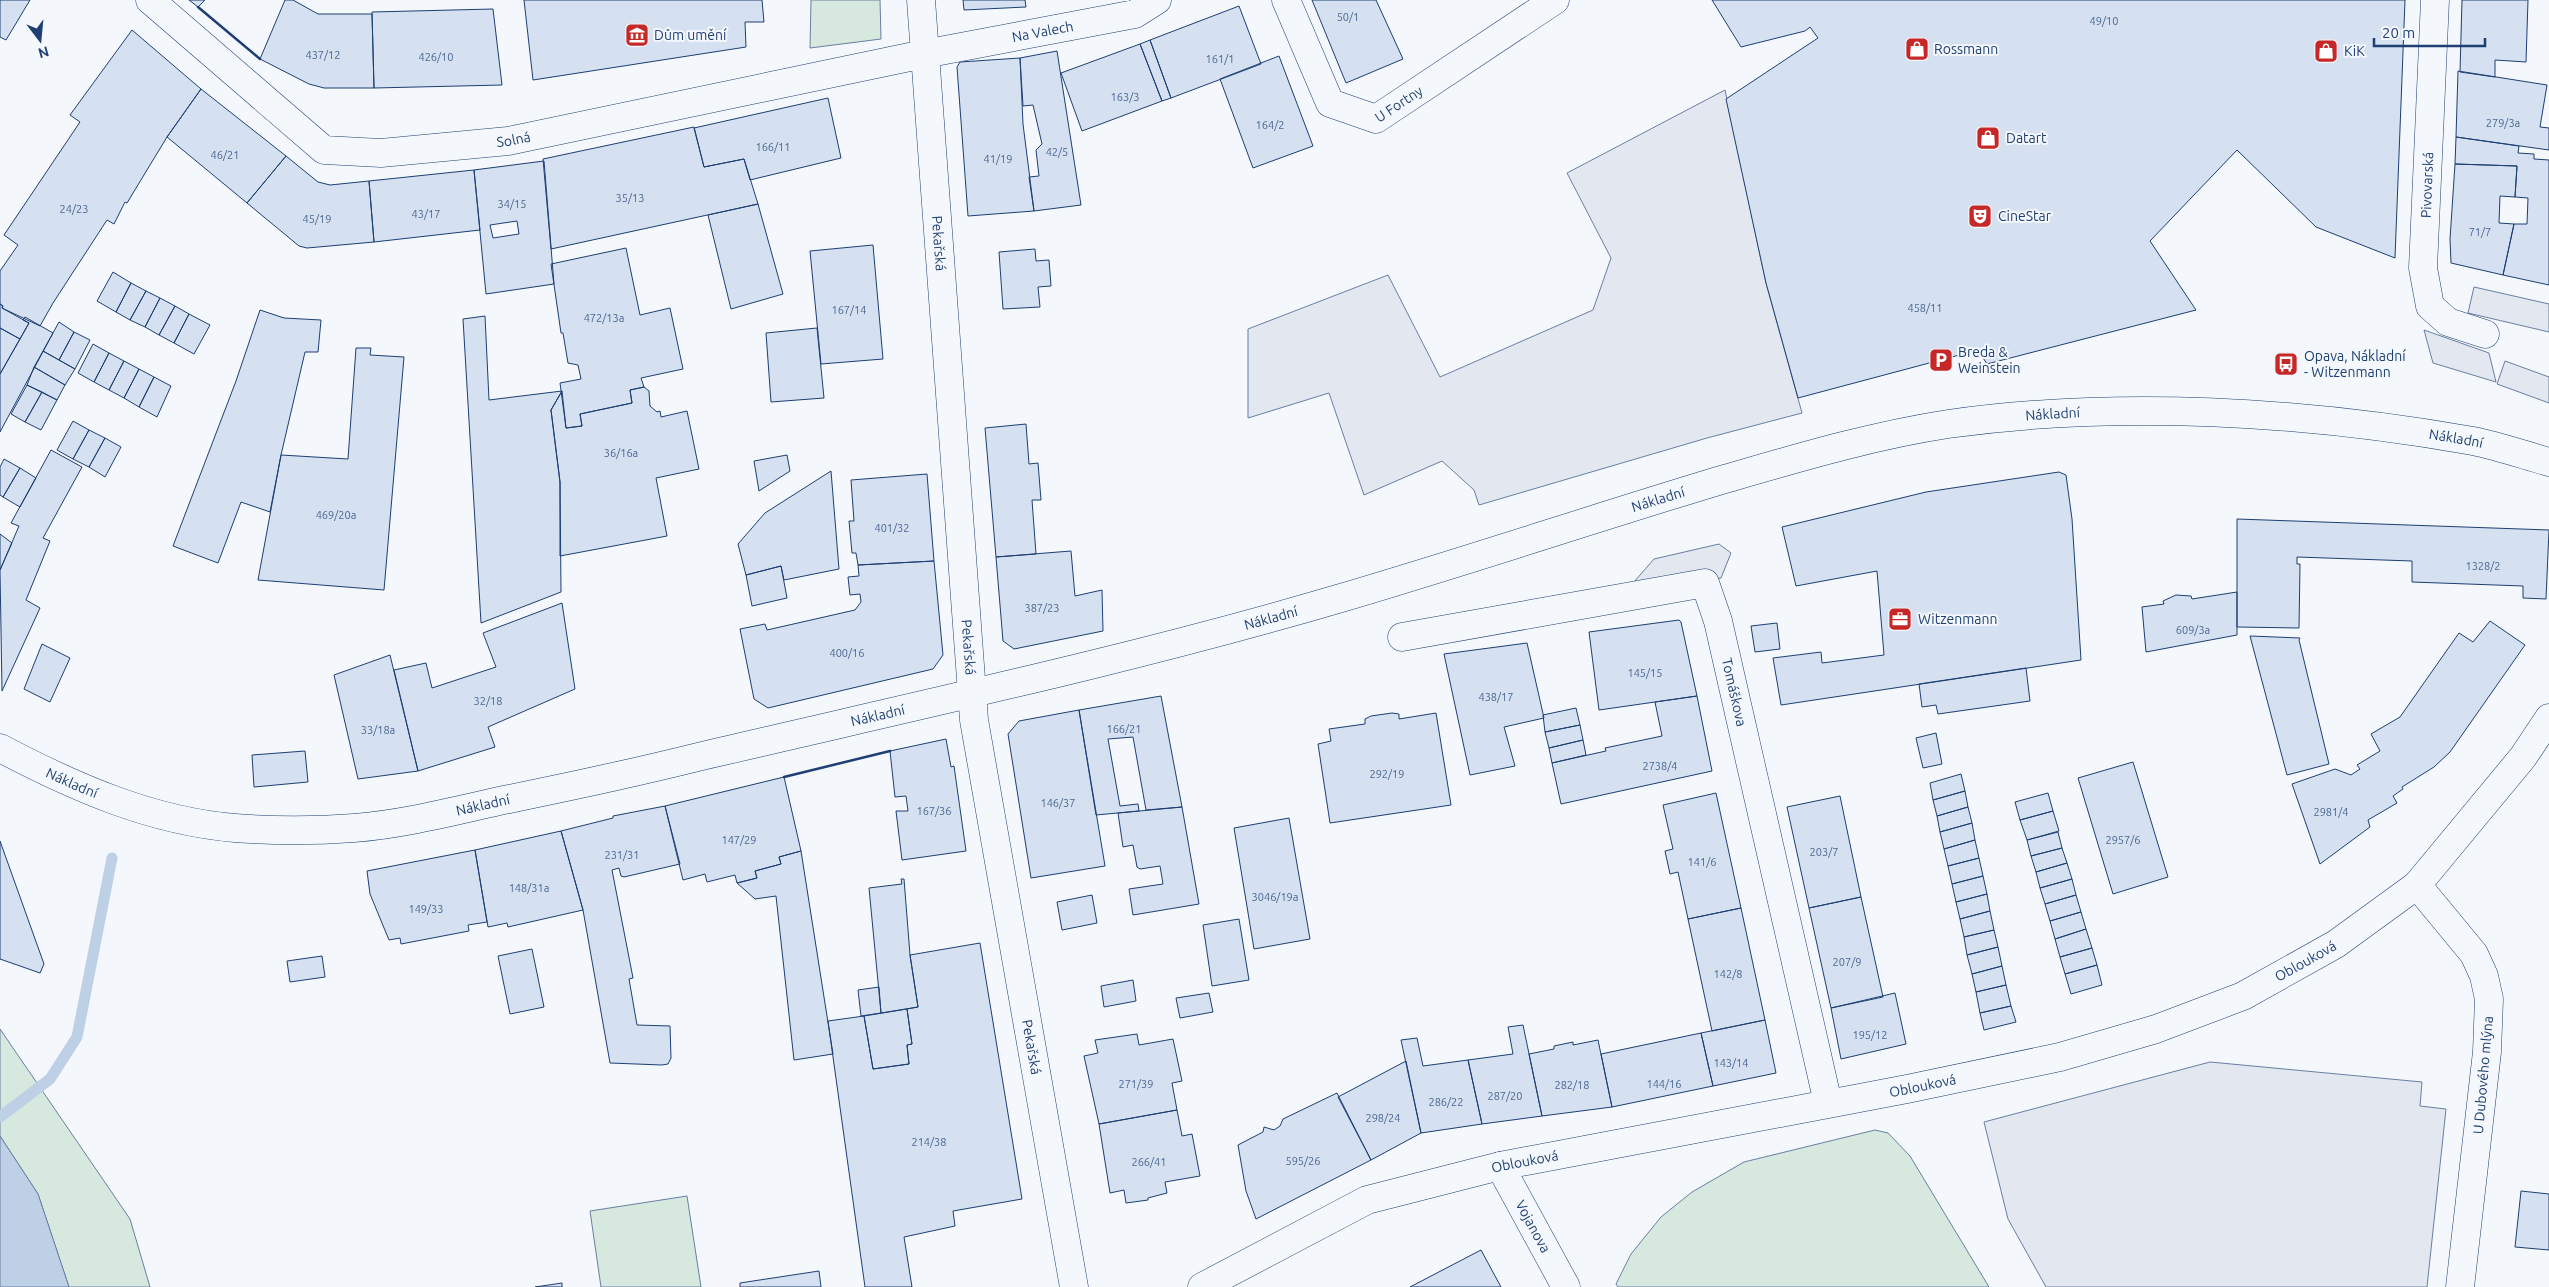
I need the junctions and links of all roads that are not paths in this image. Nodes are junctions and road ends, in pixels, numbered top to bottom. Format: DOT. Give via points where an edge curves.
graph roads {
  1 [pos="150,0"];
  2 [pos="921,0"];
  3 [pos="1157,0"];
  4 [pos="1286,0"];
  5 [pos="1555,0"];
  6 [pos="2435,0"];
  7 [pos="924,54"];
  8 [pos="2485,334"];
  9 [pos="2549,462"];
  10 [pos="1402,637"];
  11 [pos="972,693"];
  12 [pos="2549,718"];
  13 [pos="0,748"];
  14 [pos="2417,885"];
  15 [pos="1828,1103"];
  16 [pos="1500,1166"];
  17 [pos="1074,1287"];
  18 [pos="1202,1287"];
  19 [pos="1566,1287"];
  20 [pos="2460,1287"];
  1 -- 7 [label="street, Solná" via="324,150 381,153 508,141"];
  2 -- 7 [label="street, Pekařská"];
  3 -- 7 [label="street, Na Valech" via="1135,14"];
  4 -- 5 [label="street, U Fortny" via="1330,104 1376,119"];
  6 -- 8 [label="street, Pivovarská" via="2423,268 2430,306 2448,322"];
  7 -- 11 [label="street, Pekařská"];
  9 -- 11 [label="street, Nákladní" via="2478,442 2248,414 2080,412 1948,424 1774,465 1339,598"];
  10 -- 15 [label="street, Tomáškova" via="1705,583 1718,621"];
  11 -- 13 [label="street, Nákladní" via="631,773 404,822 354,828 230,828 181,820 93,793"];
  11 -- 17 [label="street, Pekařská" via="974,720"];
  12 -- 14 [label="street, Oblouková" via="2523,757"];
  14 -- 15 [label="street, Oblouková" via="2336,944 2244,996 2156,1029 2060,1057"];
  14 -- 20 [label="street, U Dubového mlýna" via="2474,954 2484,976 2489,999 2487,1052"];
  15 -- 16 [label="street, Oblouková"];
  16 -- 18 [label="street, Oblouková" via="1367,1200"];
  16 -- 19 [label="street, Vojanova"];
}
